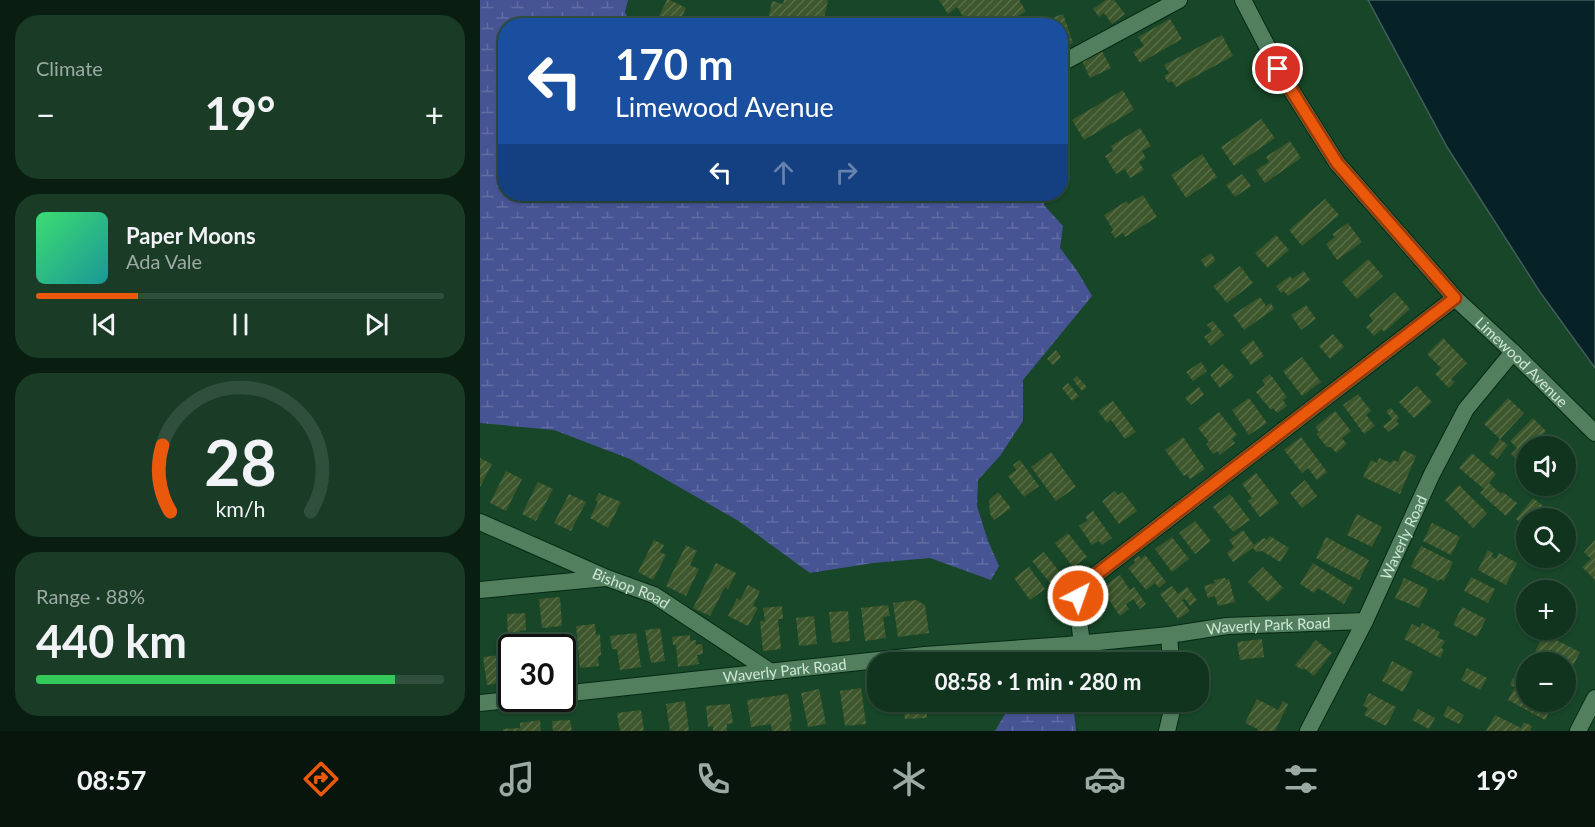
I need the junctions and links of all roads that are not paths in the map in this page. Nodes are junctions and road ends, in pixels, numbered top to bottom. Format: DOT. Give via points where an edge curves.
graph roads {
  1 [pos="1179,0"];
  2 [pos="1243,0"];
  3 [pos="1068,60"];
  4 [pos="1455,298"];
  5 [pos="1513,352"];
  6 [pos="1595,433"];
  7 [pos="480,522"];
  8 [pos="607,578"];
  9 [pos="480,590"];
  10 [pos="1365,621"];
  11 [pos="1169,635"];
  12 [pos="1082,644"];
  13 [pos="1170,652"];
  14 [pos="771,672"];
  15 [pos="576,693"];
  16 [pos="1595,698"];
  17 [pos="498,701"];
  18 [pos="480,703"];
  19 [pos="1172,712"];
  20 [pos="1167,731"];
  21 [pos="1308,731"];
  22 [pos="1578,731"];
  1 -- 3 [label="street"];
  2 -- 4 [label="street, Limewood Avenue" via="1283,76 1337,163"];
  4 -- 5 [label="street, Limewood Avenue"];
  4 -- 12 [label="street" via="1089,580 1078,596"];
  5 -- 6 [label="street, Limewood Avenue"];
  5 -- 10 [label="street, Waverly Road" via="1466,409"];
  7 -- 8 [label="street, Bishop Road"];
  8 -- 9 [label="street"];
  8 -- 14 [label="street, Bishop Road" via="654,596"];
  10 -- 11 [label="street, Waverly Park Road" via="1227,626"];
  10 -- 21 [label="street, Waverly Road"];
  11 -- 12 [label="street, Waverly Park Road"];
  11 -- 13 [label="street"];
  12 -- 14 [label="street, Waverly Park Road" via="925,655"];
  14 -- 15 [label="street, Waverly Park Road"];
  16 -- 22 [label="street"];
  17 -- 18 [label="street"];
  19 -- 20 [label="street"];
}
